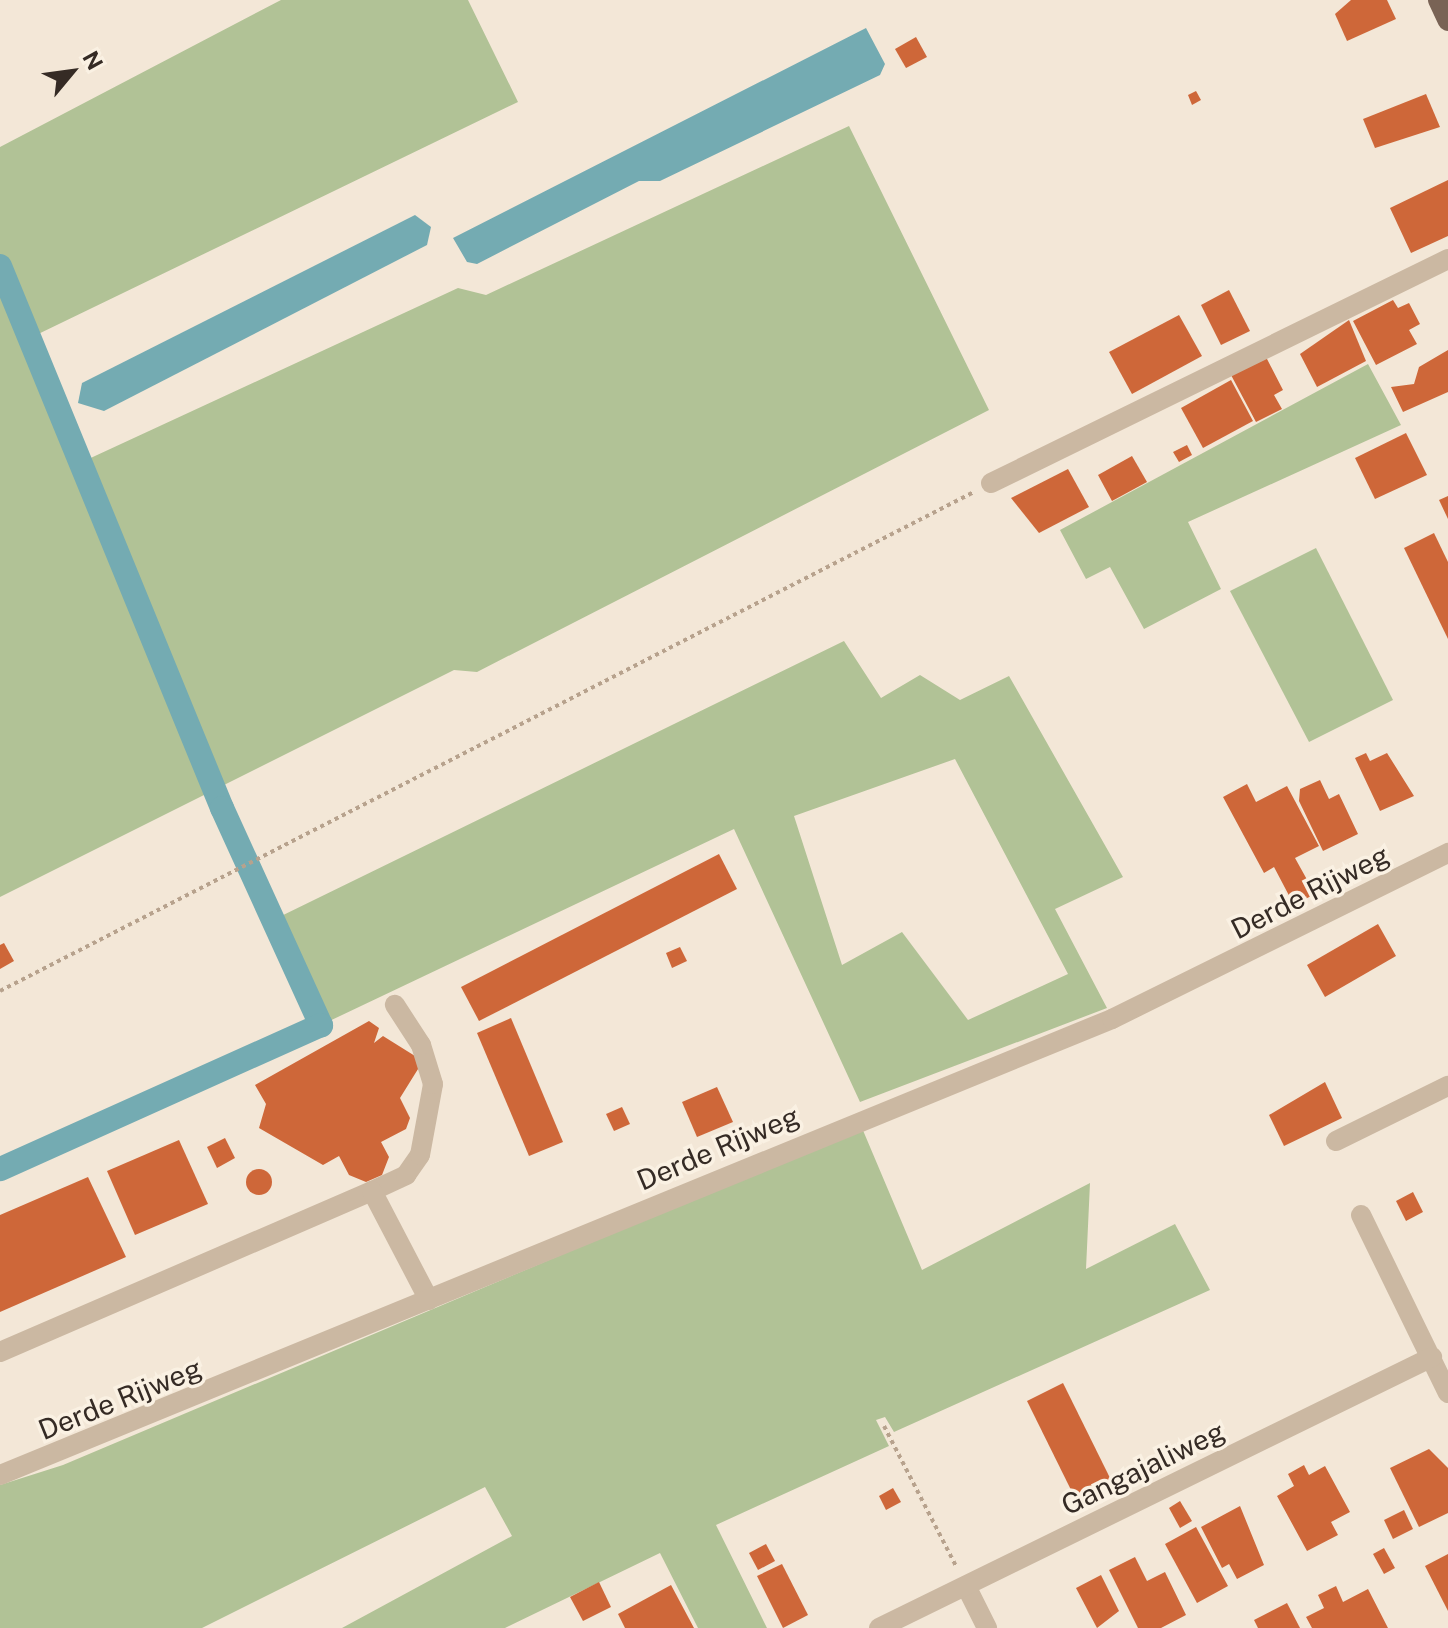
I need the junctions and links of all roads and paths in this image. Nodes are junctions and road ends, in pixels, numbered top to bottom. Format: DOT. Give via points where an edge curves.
graph roads {
  1 [pos="1438,0"];
  2 [pos="1448,21"];
  3 [pos="1448,259"];
  4 [pos="991,483"];
  5 [pos="1448,853"];
  6 [pos="0,991"];
  7 [pos="395,1005"];
  8 [pos="1448,1086"];
  9 [pos="1336,1141"];
  10 [pos="372,1191"];
  11 [pos="1361,1215"];
  12 [pos="429,1300"];
  13 [pos="0,1352"];
  14 [pos="1432,1357"];
  15 [pos="1448,1393"];
  16 [pos="884,1426"];
  17 [pos="0,1475"];
  18 [pos="966,1586"];
  19 [pos="879,1628"];
  20 [pos="987,1628"];
  1 -- 2 [label="main road"];
  3 -- 4 [label="street"];
  4 -- 6 [label="path"];
  5 -- 12 [label="street, Derde Rijweg" via="1112,1019"];
  7 -- 10 [label="street" via="421,1045 433,1084 420,1155 406,1175"];
  8 -- 9 [label="street"];
  10 -- 12 [label="street"];
  10 -- 13 [label="street"];
  11 -- 14 [label="street"];
  12 -- 17 [label="street, Derde Rijweg"];
  14 -- 15 [label="street"];
  14 -- 18 [label="street, Gangajaliweg"];
  16 -- 18 [label="path"];
  18 -- 19 [label="street, Gangajaliweg"];
  18 -- 20 [label="street"];
}
